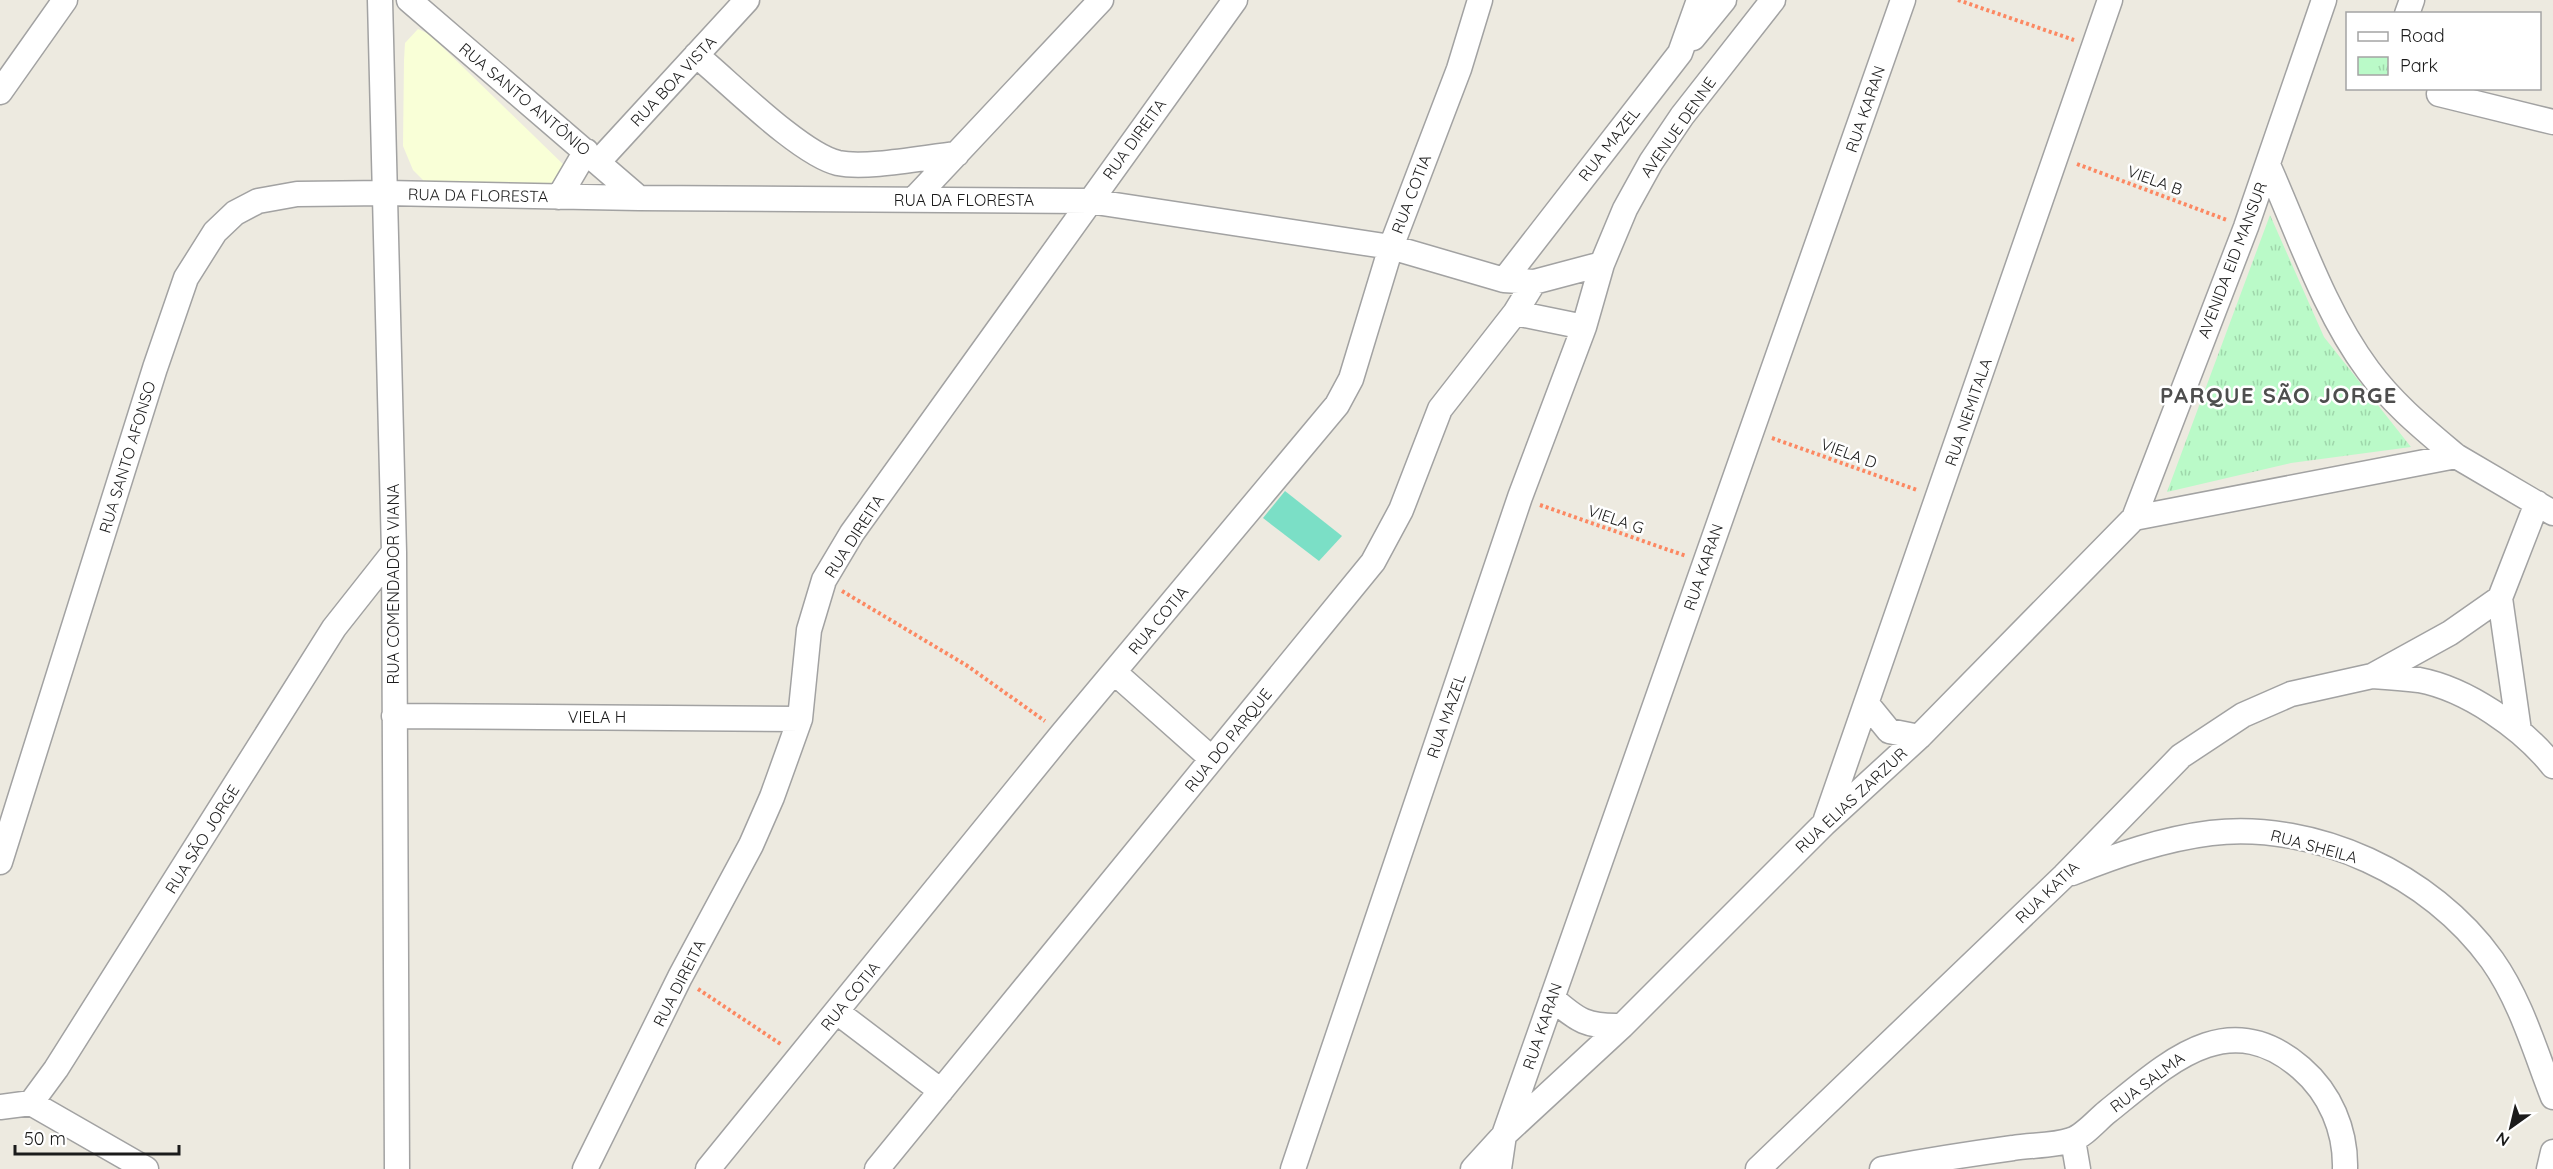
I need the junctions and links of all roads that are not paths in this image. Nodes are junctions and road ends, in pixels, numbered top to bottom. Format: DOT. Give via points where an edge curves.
graph roads {
  1 [pos="65,0"];
  2 [pos="380,0"];
  3 [pos="409,0"];
  4 [pos="747,0"];
  5 [pos="1101,0"];
  6 [pos="1235,0"];
  7 [pos="1480,0"];
  8 [pos="1699,0"];
  9 [pos="1724,0"];
  10 [pos="1773,0"];
  11 [pos="1903,0"];
  12 [pos="2110,0"];
  13 [pos="2324,0"];
  14 [pos="1680,53"];
  15 [pos="696,54"];
  16 [pos="0,92"];
  17 [pos="2439,94"];
  18 [pos="2553,122"];
  19 [pos="957,154"];
  20 [pos="592,156"];
  21 [pos="2268,165"];
  22 [pos="386,193"];
  23 [pos="559,197"];
  24 [pos="639,198"];
  25 [pos="915,198"];
  26 [pos="1089,201"];
  27 [pos="1391,247"];
  28 [pos="1602,264"];
  29 [pos="1504,280"];
  30 [pos="1534,282"];
  31 [pos="1515,313"];
  32 [pos="1584,327"];
  33 [pos="2456,456"];
  34 [pos="2545,508"];
  35 [pos="2134,518"];
  36 [pos="394,552"];
  37 [pos="2500,598"];
  38 [pos="1114,672"];
  39 [pos="2372,676"];
  40 [pos="1867,704"];
  41 [pos="394,716"];
  42 [pos="800,719"];
  43 [pos="2520,731"];
  44 [pos="1919,737"];
  45 [pos="1212,759"];
  46 [pos="2553,766"];
  47 [pos="1824,824"];
  48 [pos="0,862"];
  49 [pos="2064,876"];
  50 [pos="1552,998"];
  51 [pos="837,1012"];
  52 [pos="1622,1026"];
  53 [pos="941,1090"];
  54 [pos="2553,1097"];
  55 [pos="31,1103"];
  56 [pos="0,1107"];
  57 [pos="1504,1135"];
  58 [pos="2073,1140"];
  59 [pos="2010,1148"];
  60 [pos="2553,1152"];
  61 [pos="146,1169"];
  62 [pos="397,1169"];
  63 [pos="585,1169"];
  64 [pos="708,1169"];
  65 [pos="877,1169"];
  66 [pos="1293,1169"];
  67 [pos="1473,1169"];
  68 [pos="1498,1169"];
  69 [pos="1758,1169"];
  70 [pos="1882,1169"];
  71 [pos="1993,1169"];
  72 [pos="2078,1169"];
  73 [pos="2345,1169"];
  74 [pos="2549,1169"];
  1 -- 16 [label="street"];
  2 -- 22 [label="street, RUA COMENDADOR VIANA"];
  3 -- 20 [label="street, RUA SANTO ANTÔNIO"];
  4 -- 15 [label="street, RUA BOA VISTA"];
  5 -- 19 [label="street"];
  6 -- 26 [label="street, RUA DIREITA"];
  7 -- 27 [label="street, RUA COTIA" via="1459,69"];
  8 -- 14 [label="street, RUA MAZEL"];
  9 -- 14 [label="street"];
  10 -- 28 [label="street, AVENUE DENNE" via="1651,162 1625,209"];
  11 -- 50 [label="street, RUA KARAN"];
  12 -- 40 [label="street, RUA NEMITALA"];
  13 -- 21 [label="street, AVENIDA EID MANSUR"];
  14 -- 29 [label="street, RUA MAZEL"];
  15 -- 19 [label="street" via="791,136 838,163"];
  15 -- 20 [label="street, RUA BOA VISTA"];
  17 -- 18 [label="street"];
  19 -- 25 [label="street"];
  20 -- 23 [label="street, RUA BOA VISTA"];
  20 -- 24 [label="street, RUA SANTO ANTÔNIO"];
  21 -- 33 [label="street" via="2333,315 2367,370 2405,413"];
  21 -- 35 [label="street, AVENIDA EID MANSUR"];
  22 -- 23 [label="street, RUA DA FLORESTA"];
  22 -- 36 [label="street, RUA COMENDADOR VIANA"];
  22 -- 48 [label="street, RUA SANTO AFONSO" via="297,194 258,201 235,213 200,253 186,278 154,368"];
  23 -- 24 [label="street, RUA DA FLORESTA"];
  24 -- 25 [label="street, RUA DA FLORESTA"];
  25 -- 26 [label="street, RUA DA FLORESTA"];
  26 -- 27 [label="street, RUA DA FLORESTA"];
  26 -- 42 [label="street, RUA DIREITA" via="852,533 824,580 809,630"];
  27 -- 29 [label="street, RUA DA FLORESTA"];
  27 -- 38 [label="street, RUA COTIA" via="1352,379 1337,405"];
  28 -- 30 [label="street, RUA DA FLORESTA"];
  28 -- 32 [label="street, RUA MAZEL"];
  29 -- 30 [label="street, RUA DA FLORESTA"];
  30 -- 31 [label="street, RUA DO PARQUE"];
  31 -- 32 [label="street"];
  31 -- 45 [label="street, RUA DO PARQUE" via="1440,409 1401,510 1373,562"];
  32 -- 66 [label="street, RUA MAZEL" via="1520,497"];
  33 -- 34 [label="street"];
  33 -- 35 [label="street"];
  34 -- 37 [label="street"];
  35 -- 44 [label="street, RUA ELIAS ZARZUR"];
  36 -- 41 [label="street, RUA COMENDADOR VIANA"];
  36 -- 55 [label="street, RUA SÃO JORGE" via="334,628 63,1059"];
  37 -- 39 [label="street" via="2450,633"];
  37 -- 43 [label="street"];
  38 -- 45 [label="street"];
  38 -- 51 [label="street, RUA COTIA"];
  39 -- 43 [label="street" via="2420,681 2457,693"];
  39 -- 49 [label="street, RUA KATIA" via="2291,694 2243,715 2212,735 2181,756"];
  40 -- 44 [label="street" via="1889,731"];
  40 -- 47 [label="street, RUA NEMITALA"];
  41 -- 42 [label="street, VIELA H"];
  41 -- 62 [label="street, RUA COMENDADOR VIANA"];
  42 -- 63 [label="street, RUA DIREITA" via="751,845"];
  43 -- 46 [label="street"];
  44 -- 47 [label="street, RUA ELIAS ZARZUR"];
  45 -- 53 [label="street, RUA DO PARQUE"];
  47 -- 52 [label="street, RUA ELIAS ZARZUR"];
  49 -- 54 [label="street, RUA SHEILA" via="2131,851 2212,833 2267,832 2334,847 2382,866 2428,895 2466,928 2493,961 2518,1006"];
  49 -- 69 [label="street, RUA KATIA"];
  50 -- 52 [label="street" via="1584,1023"];
  50 -- 57 [label="street, RUA KARAN"];
  51 -- 53 [label="street"];
  51 -- 64 [label="street, RUA COTIA"];
  52 -- 57 [label="street, RUA ELIAS ZARZUR"];
  53 -- 65 [label="street, RUA DO PARQUE"];
  55 -- 56 [label="street"];
  55 -- 61 [label="street"];
  57 -- 67 [label="street, RUA ELIAS ZARZUR"];
  57 -- 68 [label="street"];
  58 -- 59 [label="street"];
  58 -- 72 [label="street"];
  58 -- 73 [label="street, RUA SALMA" via="2190,1050 2235,1039 2264,1045 2307,1073 2330,1102 2342,1134"];
  59 -- 70 [label="street"];
  59 -- 71 [label="street"];
  60 -- 74 [label="street"];
}
